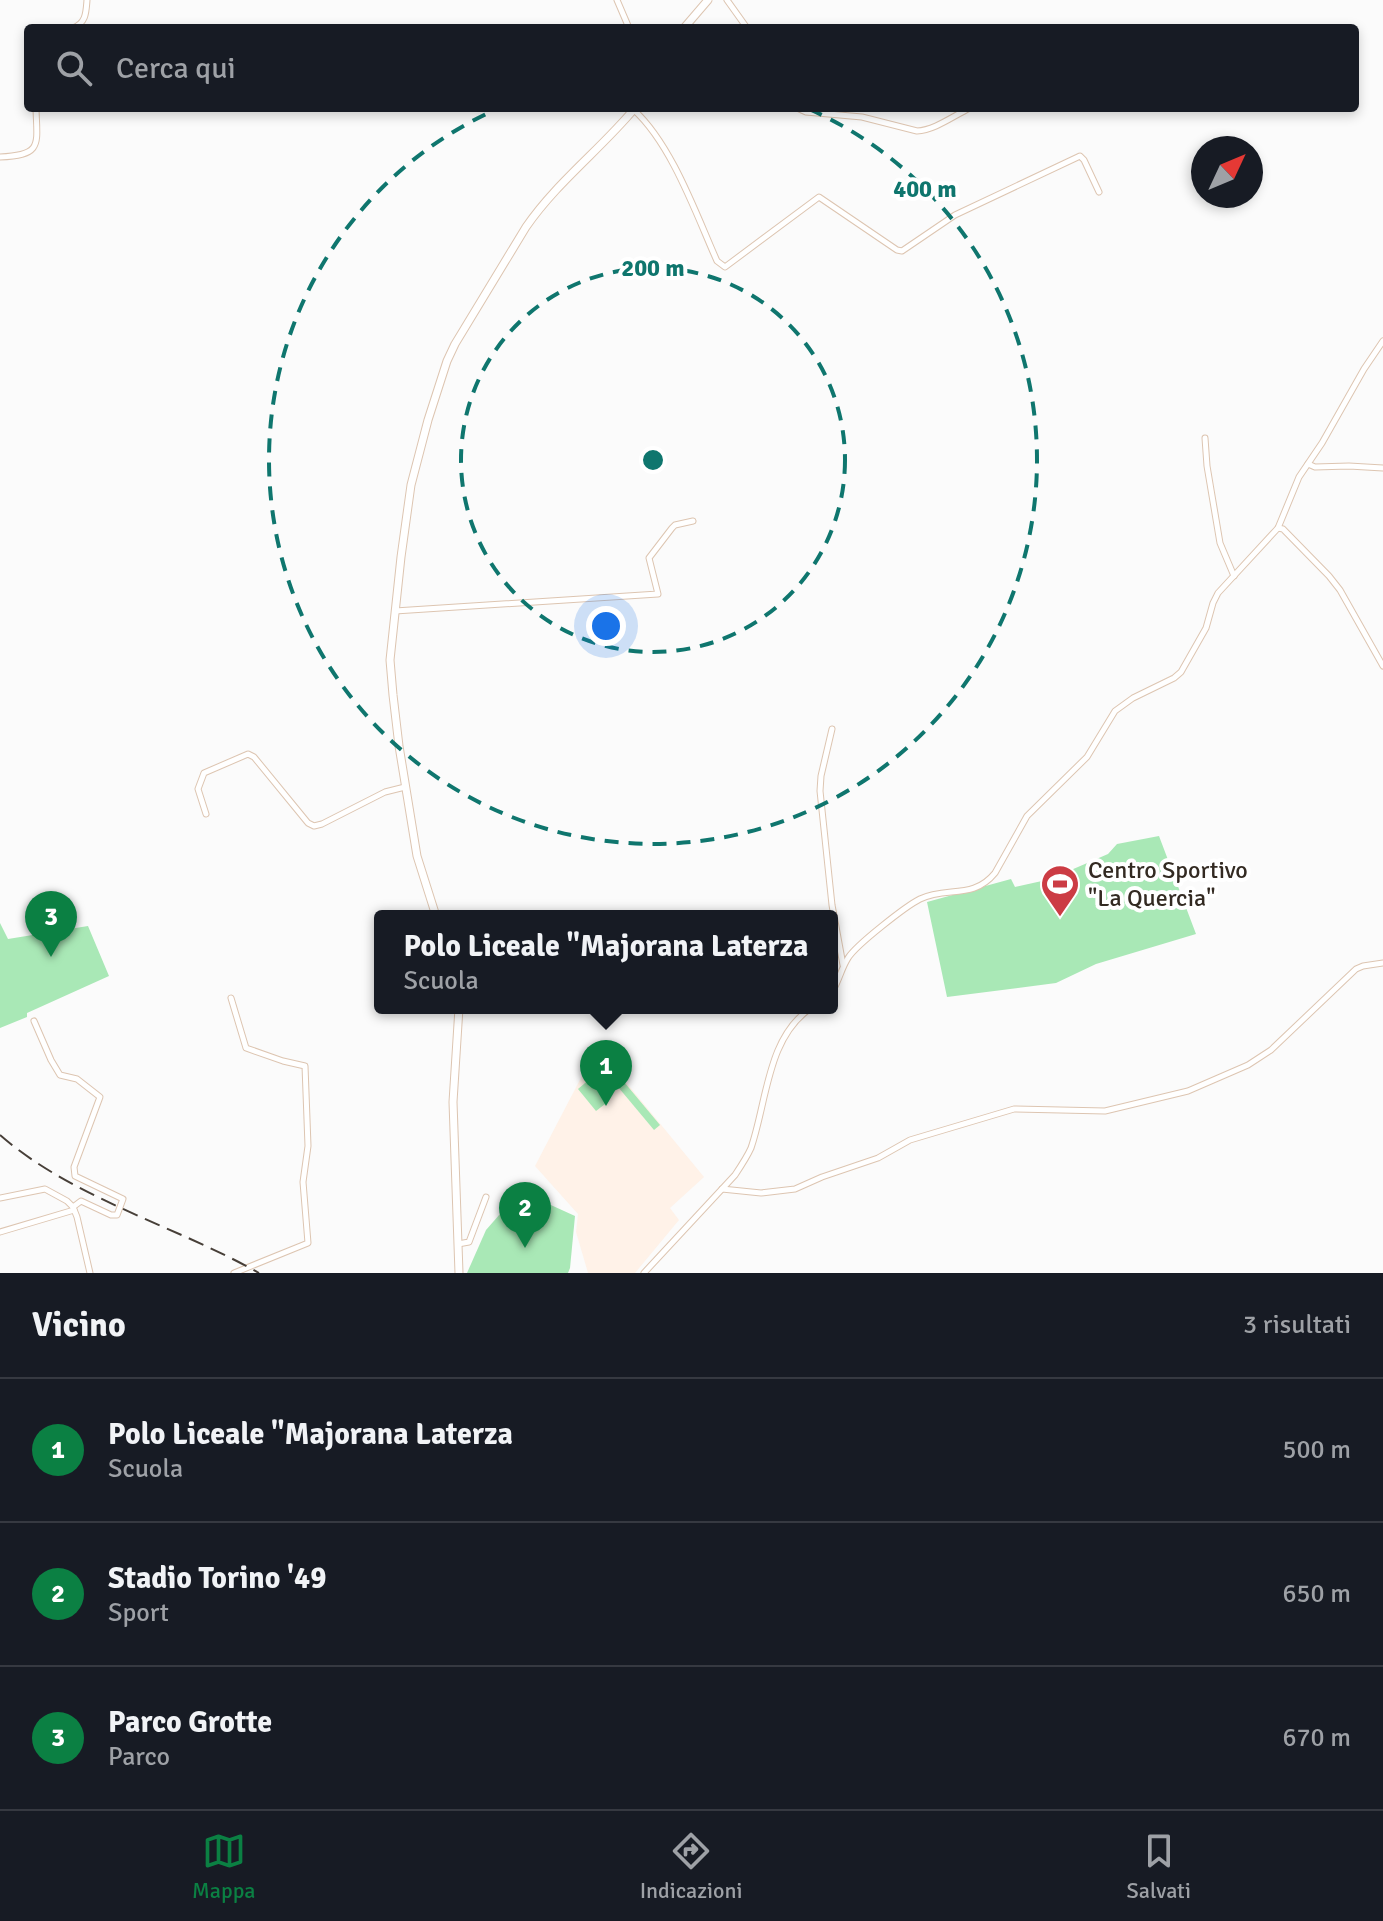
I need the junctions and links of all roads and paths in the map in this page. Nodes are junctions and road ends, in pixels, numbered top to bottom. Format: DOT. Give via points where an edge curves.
graph roads {
  1 [pos="87,0"];
  2 [pos="617,0"];
  3 [pos="708,0"];
  4 [pos="727,0"];
  5 [pos="81,24"];
  6 [pos="627,24"];
  7 [pos="687,24"];
  8 [pos="744,24"];
  9 [pos="36,112"];
  10 [pos="631,112"];
  11 [pos="637,112"];
  12 [pos="806,112"];
  13 [pos="962,112"];
  14 [pos="0,157"];
  15 [pos="1099,192"];
  16 [pos="1383,341"];
  17 [pos="1205,438"];
  18 [pos="1308,464"];
  19 [pos="1383,468"];
  20 [pos="693,521"];
  21 [pos="1278,528"];
  22 [pos="1234,576"];
  23 [pos="395,611"];
  24 [pos="1383,666"];
  25 [pos="832,729"];
  26 [pos="405,787"];
  27 [pos="206,814"];
  28 [pos="434,910"];
  29 [pos="833,910"];
  30 [pos="838,939"];
  31 [pos="1383,963"];
  32 [pos="843,967"];
  33 [pos="838,981"];
  34 [pos="231,998"];
  35 [pos="459,1014"];
  36 [pos="804,1014"];
  37 [pos="34,1021"];
  38 [pos="722,1189"];
  39 [pos="486,1197"];
  40 [pos="0,1198"];
  41 [pos="73,1209"];
  42 [pos="0,1232"];
  43 [pos="458,1244"];
  44 [pos="90,1273"];
  45 [pos="234,1273"];
  46 [pos="459,1273"];
  47 [pos="644,1273"];
  1 -- 5 [label="street"];
  2 -- 6 [label="street"];
  3 -- 7 [label="main road"];
  4 -- 8 [label="street"];
  9 -- 14 [label="street" via="35,147 27,154"];
  10 -- 23 [label="main road" via="538,210 455,344 411,485"];
  11 -- 15 [label="street" via="656,135 717,261 725,267 819,197 902,251 955,215 1080,156"];
  12 -- 13 [label="street" via="862,117 917,131"];
  16 -- 18 [label="street"];
  17 -- 22 [label="street" via="1220,543"];
  18 -- 19 [label="street"];
  18 -- 21 [label="street"];
  20 -- 23 [label="street" via="675,525 651,555 658,594"];
  21 -- 22 [label="street"];
  21 -- 24 [label="street" via="1340,590"];
  22 -- 32 [label="street" via="1218,593 1181,672 1115,711 1087,757 1027,816 989,881 978,888 919,899 857,947"];
  23 -- 26 [label="main road" via="390,660"];
  25 -- 29 [label="street" via="820,791"];
  26 -- 27 [label="street" via="314,826 248,754 204,773 198,789"];
  26 -- 28 [label="main road" via="417,856"];
  30 -- 32 [label="street"];
  31 -- 38 [label="street" via="1356,969 1271,1050 1188,1091 1105,1111 1014,1109 910,1140 878,1158 795,1189"];
  32 -- 33 [label="street"];
  34 -- 45 [label="street" via="246,1048 305,1066 308,1146 303,1182 308,1243"];
  35 -- 43 [label="main road" via="453,1102"];
  36 -- 38 [label="street" via="780,1043 751,1147"];
  37 -- 41 [label="street" via="60,1075 77,1079 100,1097 75,1176 123,1199 117,1215 81,1201"];
  38 -- 47 [label="street"];
  39 -- 43 [label="street" via="469,1242"];
  40 -- 41 [label="street" via="45,1189"];
  41 -- 42 [label="street"];
  41 -- 44 [label="street"];
  43 -- 46 [label="main road"];
}
